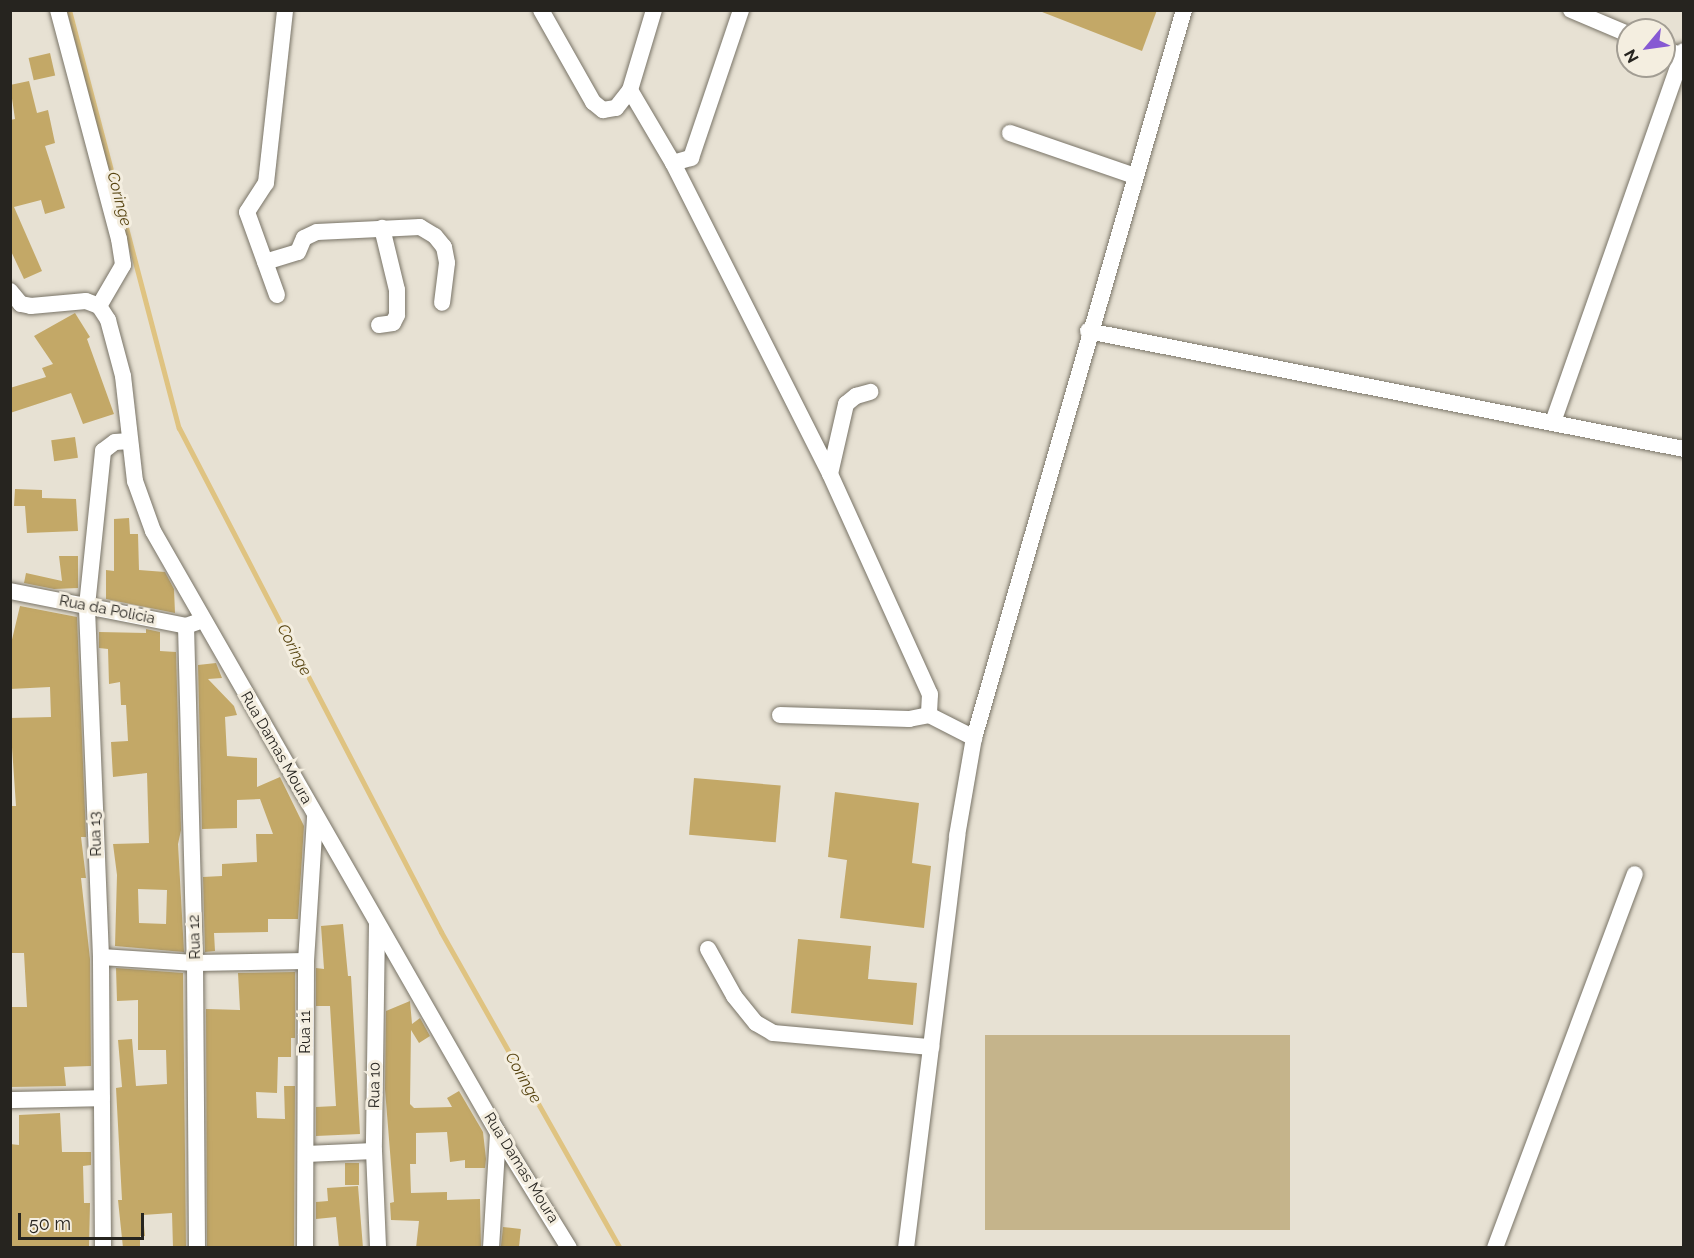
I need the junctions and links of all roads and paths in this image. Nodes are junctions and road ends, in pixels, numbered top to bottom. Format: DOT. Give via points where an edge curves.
graph roads {
  1 [pos="58,10"];
  2 [pos="285,10"];
  3 [pos="541,10"];
  4 [pos="654,10"];
  5 [pos="741,10"];
  6 [pos="1184,10"];
  7 [pos="1571,10"];
  8 [pos="1616,29"];
  9 [pos="1682,53"];
  10 [pos="630,90"];
  11 [pos="1010,133"];
  12 [pos="673,163"];
  13 [pos="1135,176"];
  14 [pos="382,228"];
  15 [pos="265,262"];
  16 [pos="10,291"];
  17 [pos="277,295"];
  18 [pos="442,303"];
  19 [pos="99,306"];
  20 [pos="379,325"];
  21 [pos="1088,331"];
  22 [pos="870,392"];
  23 [pos="1553,422"];
  24 [pos="130,441"];
  25 [pos="1683,449"];
  26 [pos="830,474"];
  27 [pos="10,591"];
  28 [pos="87,606"];
  29 [pos="203,620"];
  30 [pos="186,626"];
  31 [pos="780,715"];
  32 [pos="929,715"];
  33 [pos="974,738"];
  34 [pos="315,817"];
  35 [pos="1635,874"];
  36 [pos="377,922"];
  37 [pos="708,949"];
  38 [pos="101,957"];
  39 [pos="306,961"];
  40 [pos="195,963"];
  41 [pos="931,1047"];
  42 [pos="102,1098"];
  43 [pos="10,1100"];
  44 [pos="498,1133"];
  45 [pos="374,1151"];
  46 [pos="306,1154"];
  47 [pos="560,1230"];
  48 [pos="103,1248"];
  49 [pos="197,1248"];
  50 [pos="305,1248"];
  51 [pos="378,1248"];
  52 [pos="491,1248"];
  53 [pos="560,1248"];
  54 [pos="569,1248"];
  55 [pos="906,1248"];
  56 [pos="1496,1248"];
  1 -- 19 [label="street" via="123,265"];
  2 -- 15 [label="street" via="267,183 247,212"];
  3 -- 10 [label="street" via="593,102 603,110 616,108"];
  4 -- 10 [label="street"];
  5 -- 12 [label="street" via="691,158"];
  6 -- 13 [label="street"];
  7 -- 8 [label="street"];
  9 -- 23 [label="street"];
  10 -- 12 [label="street"];
  11 -- 13 [label="street"];
  12 -- 26 [label="street"];
  13 -- 21 [label="street"];
  14 -- 15 [label="street" via="317,232 304,238 297,252"];
  14 -- 18 [label="street" via="420,227 435,236 447,263"];
  14 -- 20 [label="street" via="397,290 397,315 393,323"];
  15 -- 17 [label="street"];
  16 -- 19 [label="street" via="21,304 31,306 86,301"];
  19 -- 24 [label="street, Rua Damas Moura" via="108,320 123,376"];
  21 -- 23 [label="street"];
  21 -- 33 [label="street"];
  22 -- 26 [label="street" via="846,404"];
  23 -- 25 [label="street"];
  24 -- 28 [label="street, Rua 13" via="115,442 103,451"];
  24 -- 29 [label="street, Rua Damas Moura" via="135,481 153,531"];
  26 -- 32 [label="street" via="930,694"];
  27 -- 28 [label="street, Rua da Policia"];
  28 -- 30 [label="street, Rua da Policia"];
  28 -- 38 [label="street, Rua 13"];
  29 -- 30 [label="street"];
  29 -- 34 [label="street, Rua Damas Moura"];
  30 -- 40 [label="street, Rua 12"];
  31 -- 32 [label="street" via="909,719"];
  32 -- 33 [label="street"];
  33 -- 41 [label="street"];
  34 -- 36 [label="street, Rua Damas Moura"];
  34 -- 39 [label="street, Rua 11"];
  35 -- 56 [label="street"];
  36 -- 44 [label="street, Rua Damas Moura"];
  36 -- 45 [label="street, Rua 10"];
  37 -- 41 [label="street" via="734,996 756,1023 773,1032"];
  38 -- 40 [label="street"];
  38 -- 42 [label="street, Rua 13"];
  39 -- 40 [label="street"];
  39 -- 46 [label="street, Rua 11"];
  40 -- 49 [label="street, Rua 12"];
  41 -- 55 [label="street"];
  42 -- 43 [label="street"];
  42 -- 48 [label="street, Rua 13"];
  44 -- 47 [label="street, Rua Damas Moura"];
  44 -- 52 [label="street"];
  45 -- 46 [label="street"];
  45 -- 51 [label="street, Rua 10"];
  46 -- 50 [label="street, Rua 11"];
  47 -- 53 [label="street"];
  47 -- 54 [label="street, Rua Damas Moura"];
}
